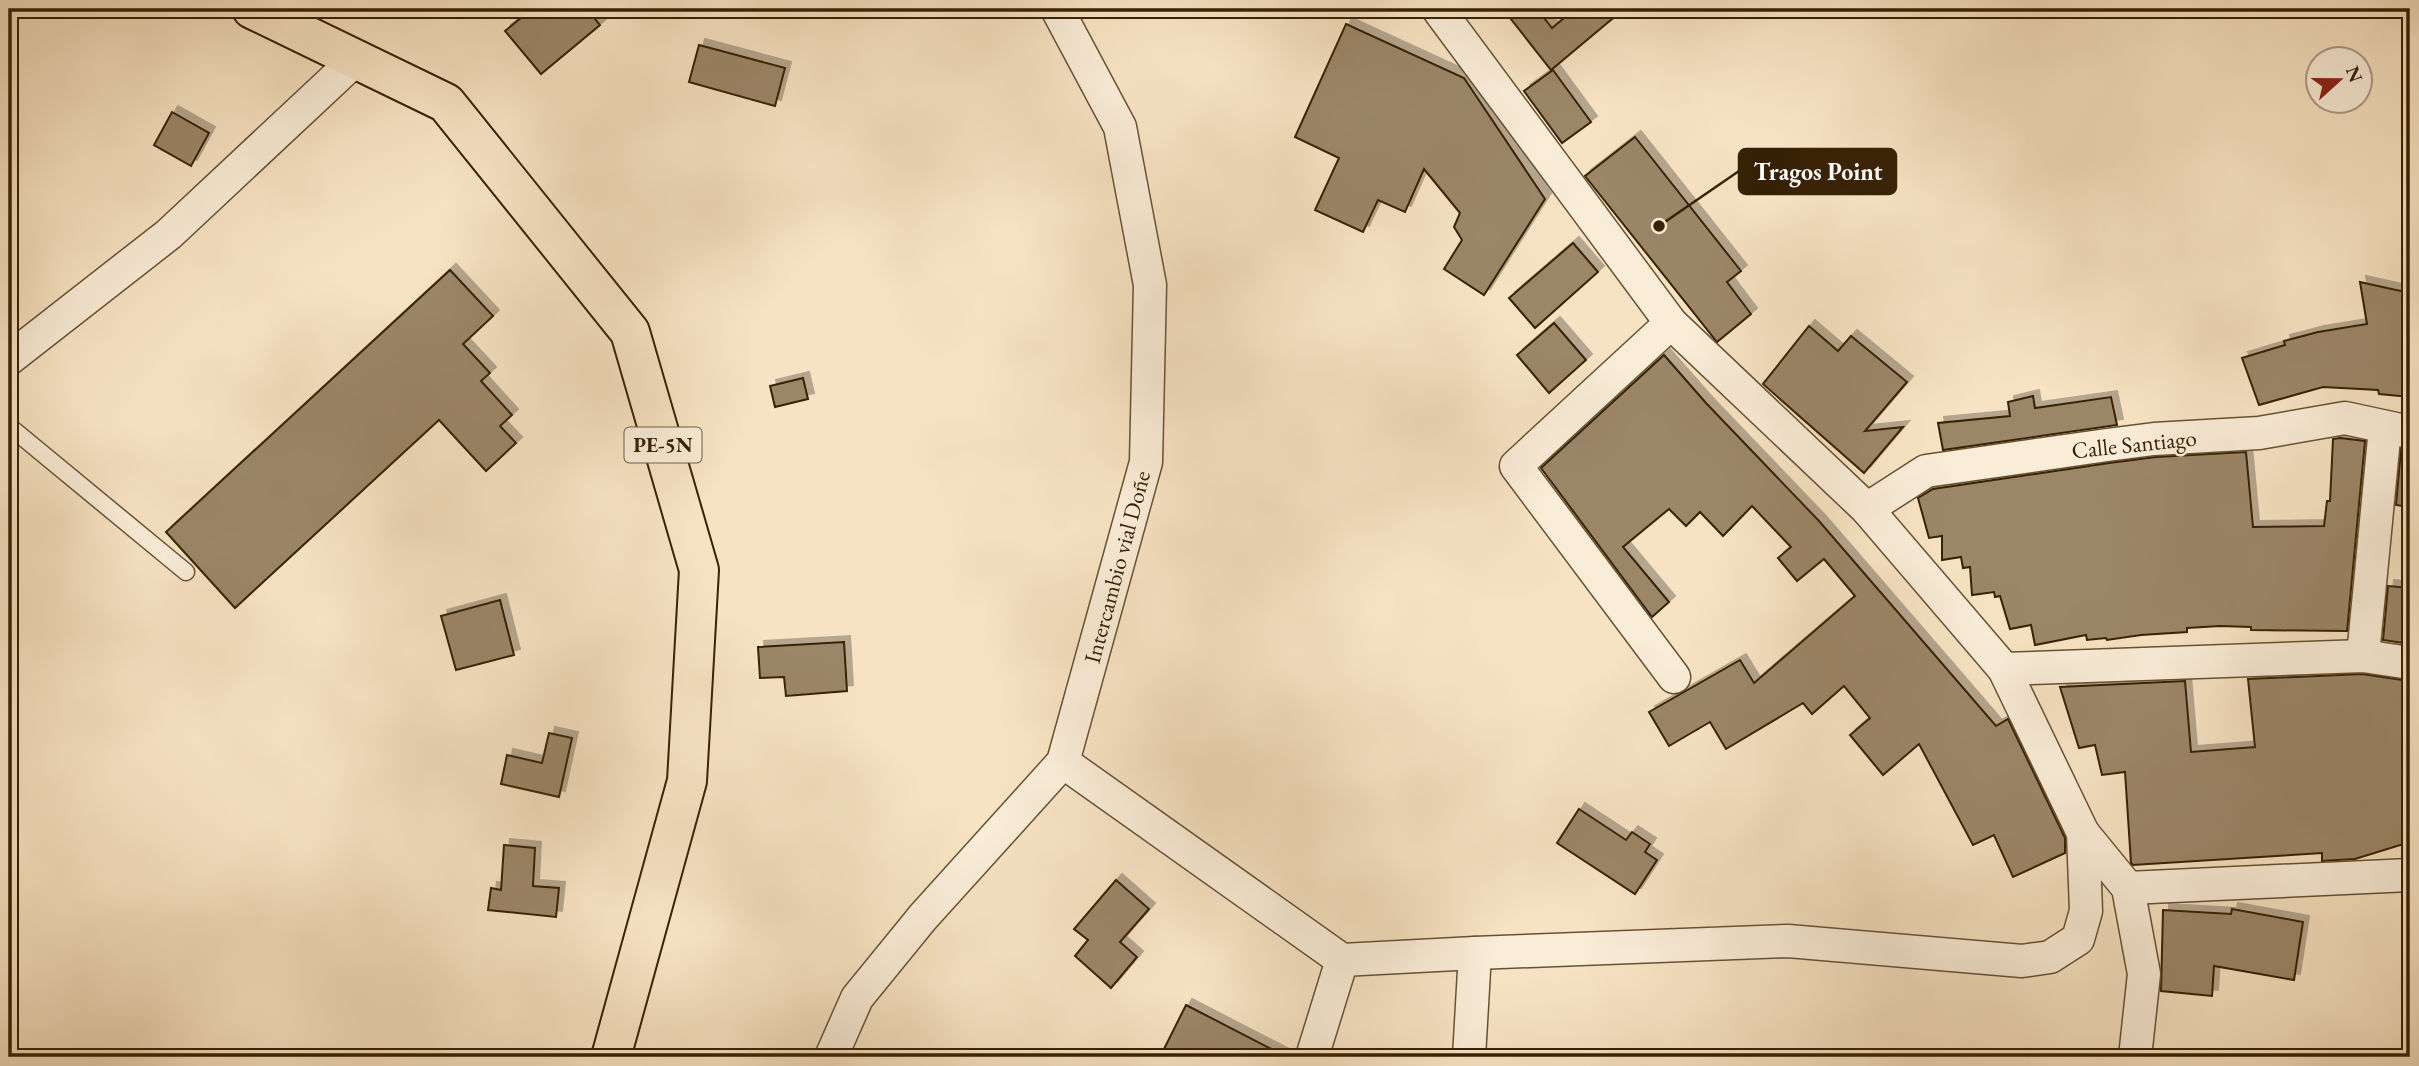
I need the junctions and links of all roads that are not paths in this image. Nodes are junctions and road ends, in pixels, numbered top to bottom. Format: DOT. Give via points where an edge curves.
graph roads {
  1 [pos="252,9"];
  2 [pos="1058,9"];
  3 [pos="1438,9"];
  4 [pos="356,59"];
  5 [pos="1671,323"];
  6 [pos="9,359"];
  7 [pos="9,426"];
  8 [pos="2398,430"];
  9 [pos="1867,509"];
  10 [pos="186,572"];
  11 [pos="2363,656"];
  12 [pos="2410,663"];
  13 [pos="2004,669"];
  14 [pos="1674,677"];
  15 [pos="1063,762"];
  16 [pos="2083,833"];
  17 [pos="2410,875"];
  18 [pos="2128,888"];
  19 [pos="1475,953"];
  20 [pos="1342,960"];
  21 [pos="611,1057"];
  22 [pos="831,1057"];
  23 [pos="1312,1057"];
  24 [pos="1469,1057"];
  25 [pos="2135,1057"];
  1 -- 4 [label="highway, PE-5N"];
  2 -- 15 [label="street, Intercambio vial Doñe" via="1120,127 1150,285 1146,462"];
  3 -- 5 [label="street"];
  4 -- 6 [label="street" via="169,234"];
  4 -- 21 [label="highway, PE-5N" via="446,103 630,332 698,570 687,780"];
  5 -- 9 [label="street"];
  5 -- 14 [label="street" via="1516,466"];
  7 -- 10 [label="lane"];
  8 -- 9 [label="street, Calle Santiago" via="2345,418 2259,433 2154,439 1926,471"];
  8 -- 11 [label="street"];
  9 -- 13 [label="street"];
  11 -- 12 [label="street"];
  11 -- 13 [label="street"];
  13 -- 16 [label="street"];
  15 -- 20 [label="street"];
  15 -- 22 [label="street, Intercambio vial Doñe" via="923,917 857,998"];
  16 -- 18 [label="street"];
  16 -- 19 [label="street" via="2086,911 2078,939 2050,957 2022,961 1788,941"];
  17 -- 18 [label="street"];
  18 -- 25 [label="street" via="2144,974"];
  19 -- 20 [label="street"];
  19 -- 24 [label="street"];
  20 -- 23 [label="street"];
}
